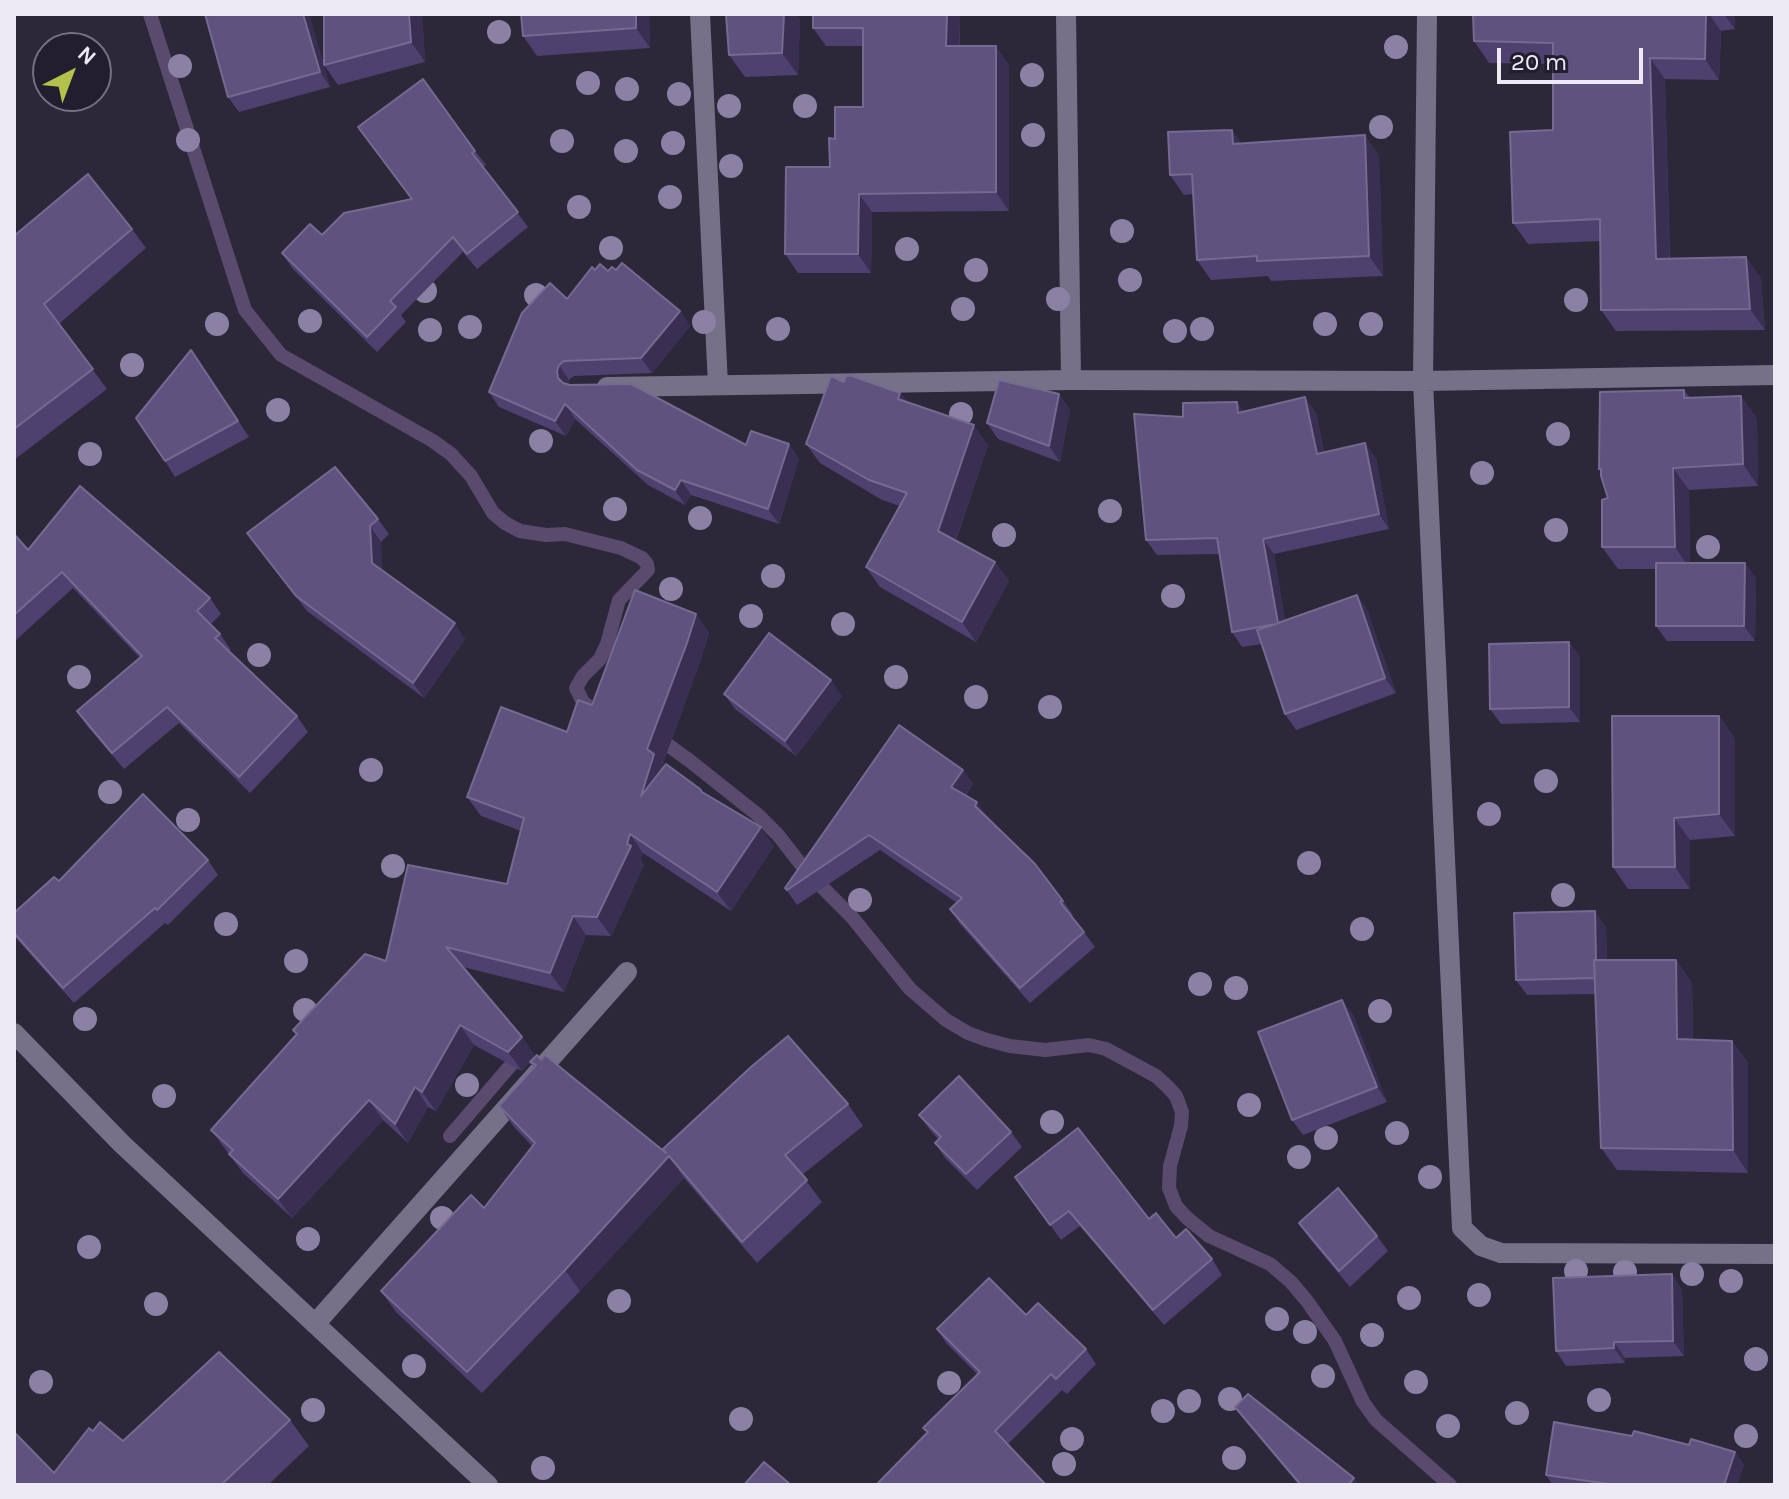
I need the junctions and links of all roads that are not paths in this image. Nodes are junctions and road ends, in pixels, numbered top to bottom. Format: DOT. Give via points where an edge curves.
graph roads {
  1 [pos="700,14"];
  2 [pos="1066,14"];
  3 [pos="1427,14"];
  4 [pos="1775,375"];
  5 [pos="1071,380"];
  6 [pos="1423,381"];
  7 [pos="718,385"];
  8 [pos="580,387"];
  9 [pos="627,972"];
  10 [pos="14,1033"];
  11 [pos="1775,1254"];
  12 [pos="315,1324"];
  13 [pos="488,1485"];
  1 -- 7 [label="street"];
  2 -- 5 [label="street"];
  3 -- 6 [label="street"];
  4 -- 6 [label="street"];
  5 -- 6 [label="street"];
  5 -- 7 [label="street"];
  6 -- 11 [label="street" via="1462,1228 1481,1246 1501,1253"];
  7 -- 8 [label="street"];
  9 -- 12 [label="street"];
  10 -- 12 [label="street" via="122,1144"];
  12 -- 13 [label="street"];
}
